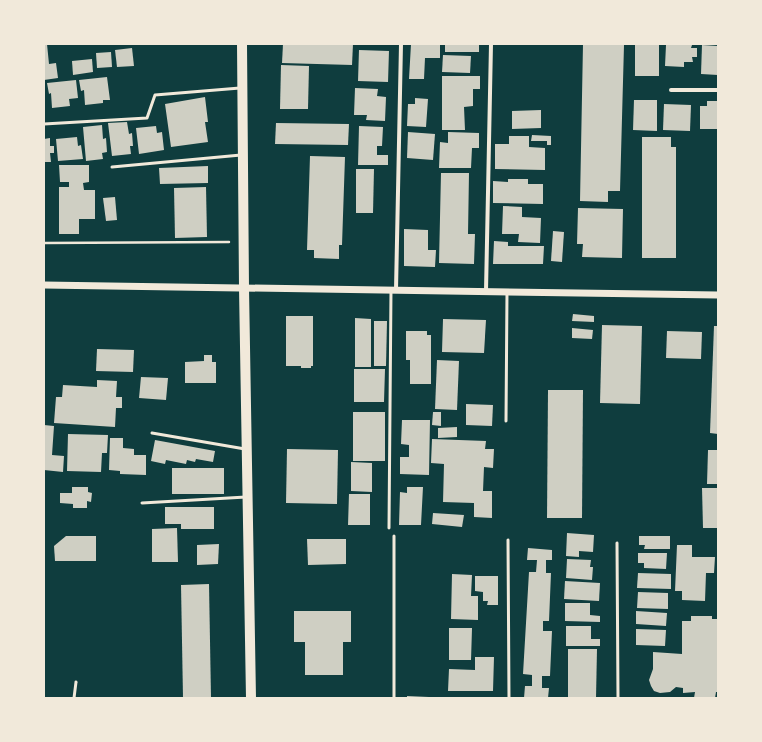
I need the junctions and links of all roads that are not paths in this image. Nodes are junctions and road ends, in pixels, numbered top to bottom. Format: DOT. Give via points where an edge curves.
graph roads {
  1 [pos="242,44"];
  2 [pos="401,44"];
  3 [pos="491,44"];
  4 [pos="242,88"];
  5 [pos="671,90"];
  6 [pos="718,90"];
  7 [pos="44,124"];
  8 [pos="242,155"];
  9 [pos="112,167"];
  10 [pos="44,285"];
  11 [pos="244,288"];
  12 [pos="394,290"];
  13 [pos="486,291"];
  14 [pos="507,292"];
  15 [pos="718,295"];
  16 [pos="506,421"];
  17 [pos="152,433"];
  18 [pos="247,449"];
  19 [pos="248,497"];
  20 [pos="142,503"];
  21 [pos="389,528"];
  22 [pos="394,536"];
  23 [pos="508,540"];
  24 [pos="617,543"];
  25 [pos="76,682"];
  26 [pos="74,698"];
  27 [pos="251,698"];
  28 [pos="394,698"];
  29 [pos="509,698"];
  30 [pos="618,698"];
  1 -- 4 [label="main road"];
  2 -- 12 [label="street"];
  3 -- 13 [label="street"];
  4 -- 7 [label="lane" via="155,95 147,118"];
  4 -- 8 [label="main road"];
  5 -- 6 [label="street"];
  8 -- 9 [label="lane"];
  8 -- 11 [label="main road"];
  10 -- 11 [label="street"];
  11 -- 12 [label="street"];
  11 -- 18 [label="main road"];
  12 -- 13 [label="street"];
  12 -- 21 [label="lane"];
  13 -- 14 [label="street"];
  14 -- 15 [label="street"];
  14 -- 16 [label="lane"];
  17 -- 18 [label="lane"];
  18 -- 19 [label="main road"];
  19 -- 20 [label="lane"];
  19 -- 27 [label="main road"];
  22 -- 28 [label="lane"];
  23 -- 29 [label="lane"];
  24 -- 30 [label="lane"];
  25 -- 26 [label="lane"];
}
